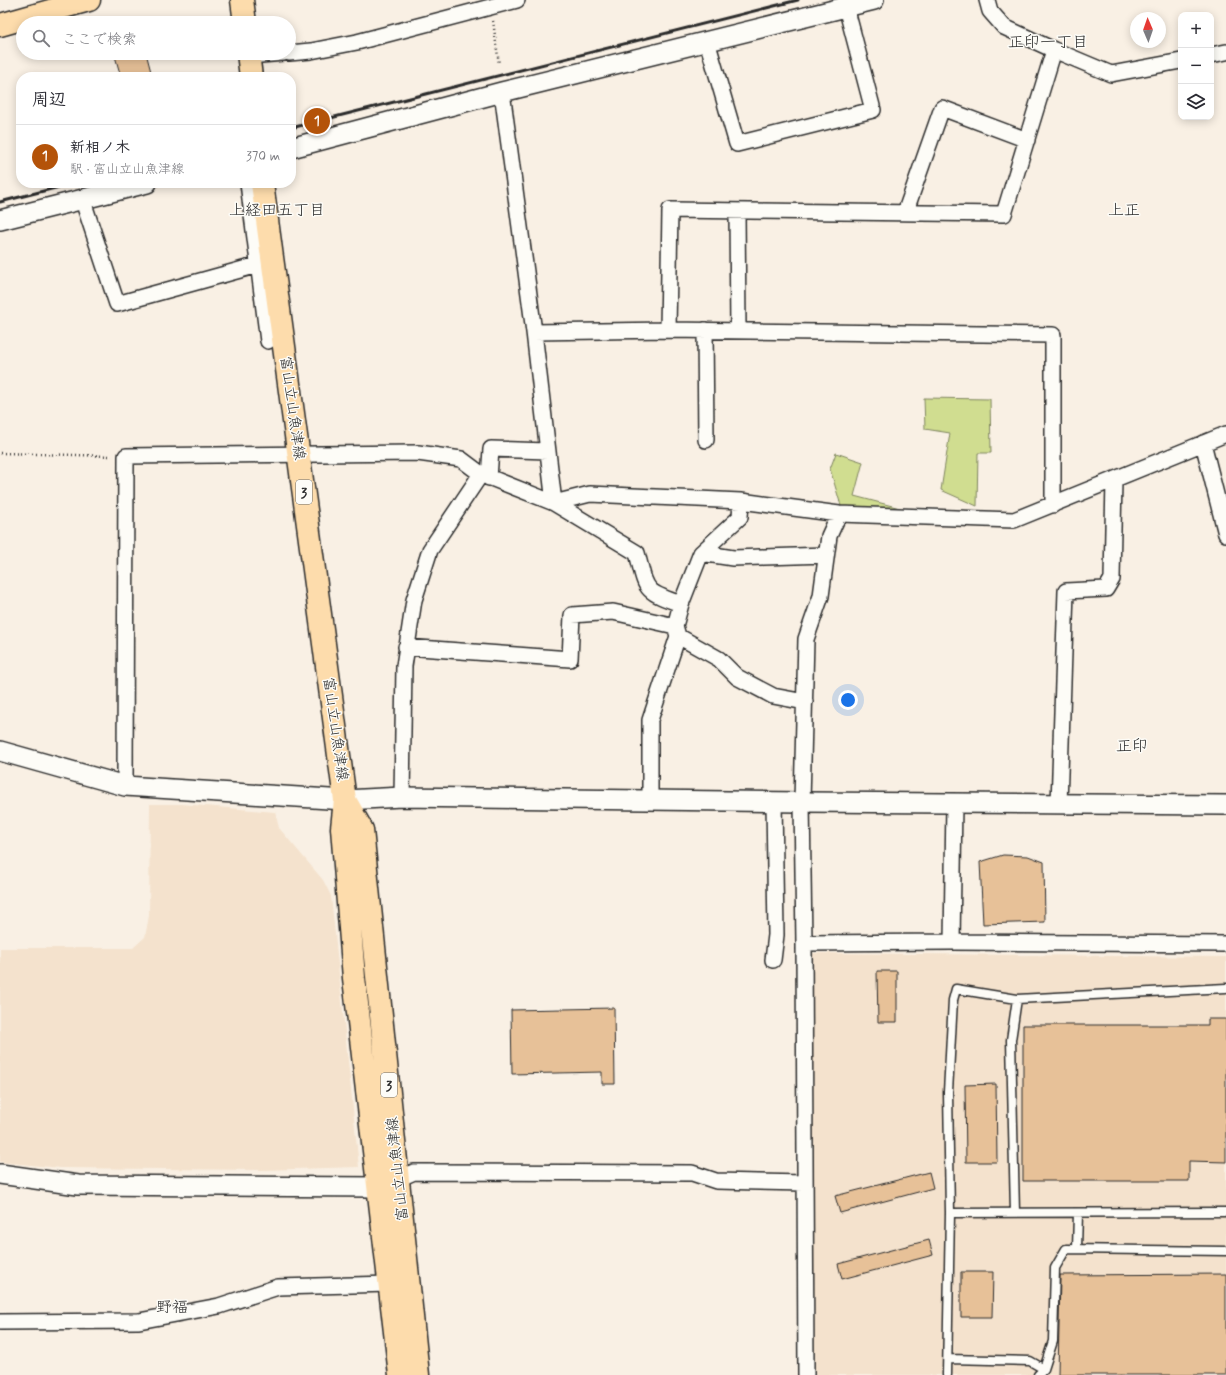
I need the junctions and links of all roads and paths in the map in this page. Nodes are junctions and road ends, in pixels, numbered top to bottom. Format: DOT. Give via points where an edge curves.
graph roads {
  1 [pos="89,0"];
  2 [pos="242,0"];
  3 [pos="517,0"];
  4 [pos="874,0"];
  5 [pos="987,0"];
  6 [pos="491,3"];
  7 [pos="846,7"];
  8 [pos="32,16"];
  9 [pos="244,16"];
  10 [pos="16,21"];
  11 [pos="0,25"];
  12 [pos="707,41"];
  13 [pos="1054,50"];
  14 [pos="296,52"];
  15 [pos="1226,52"];
  16 [pos="1214,54"];
  17 [pos="249,60"];
  18 [pos="1178,62"];
  19 [pos="499,64"];
  20 [pos="250,72"];
  21 [pos="502,92"];
  22 [pos="1027,140"];
  23 [pos="296,147"];
  24 [pos="125,188"];
  25 [pos="249,188"];
  26 [pos="263,188"];
  27 [pos="82,198"];
  28 [pos="737,211"];
  29 [pos="904,213"];
  30 [pos="0,220"];
  31 [pos="258,265"];
  32 [pos="668,330"];
  33 [pos="705,330"];
  34 [pos="738,330"];
  35 [pos="534,332"];
  36 [pos="268,341"];
  37 [pos="1226,434"];
  38 [pos="706,440"];
  39 [pos="1203,443"];
  40 [pos="547,451"];
  41 [pos="0,453"];
  42 [pos="299,455"];
  43 [pos="126,456"];
  44 [pos="485,476"];
  45 [pos="1114,480"];
  46 [pos="741,501"];
  47 [pos="554,503"];
  48 [pos="1053,504"];
  49 [pos="839,514"];
  50 [pos="1226,534"];
  51 [pos="701,553"];
  52 [pos="826,555"];
  53 [pos="681,604"];
  54 [pos="677,631"];
  55 [pos="406,647"];
  56 [pos="804,702"];
  57 [pos="0,751"];
  58 [pos="125,786"];
  59 [pos="402,797"];
  60 [pos="345,800"];
  61 [pos="650,800"];
  62 [pos="774,802"];
  63 [pos="802,802"];
  64 [pos="954,803"];
  65 [pos="1059,804"];
  66 [pos="1226,805"];
  67 [pos="952,942"];
  68 [pos="804,943"];
  69 [pos="1226,944"];
  70 [pos="772,960"];
  71 [pos="1226,988"];
  72 [pos="1017,999"];
  73 [pos="0,1174"];
  74 [pos="388,1183"];
  75 [pos="804,1183"];
  76 [pos="1078,1212"];
  77 [pos="1226,1212"];
  78 [pos="1015,1213"];
  79 [pos="950,1214"];
  80 [pos="1077,1249"];
  81 [pos="1226,1251"];
  82 [pos="390,1284"];
  83 [pos="0,1322"];
  84 [pos="948,1358"];
  85 [pos="1041,1372"];
  86 [pos="400,1375"];
  87 [pos="418,1375"];
  88 [pos="806,1375"];
  89 [pos="947,1375"];
  1 -- 8 [label="main road"];
  2 -- 9 [label="main road"];
  3 -- 6 [label="street"];
  4 -- 7 [label="street"];
  5 -- 13 [label="street" via="990,11 1004,27"];
  6 -- 14 [label="street" via="358,42"];
  6 -- 19 [label="path"];
  7 -- 12 [label="street"];
  7 -- 12 [label="street" via="873,110 737,144"];
  10 -- 11 [label="main road"];
  12 -- 21 [label="street"];
  13 -- 18 [label="street" via="1112,74"];
  13 -- 22 [label="street"];
  15 -- 16 [label="street"];
  17 -- 20 [label="main road"];
  21 -- 23 [label="street"];
  21 -- 35 [label="street"];
  22 -- 29 [label="street" via="1004,214"];
  22 -- 29 [label="street" via="942,108"];
  24 -- 27 [label="street"];
  25 -- 31 [label="street"];
  26 -- 42 [label="main road, 富山立山魚津線 / 3"];
  27 -- 30 [label="street"];
  27 -- 31 [label="street" via="117,304"];
  28 -- 29 [label="street"];
  28 -- 32 [label="street" via="670,210"];
  28 -- 34 [label="street"];
  31 -- 36 [label="street"];
  32 -- 33 [label="street"];
  32 -- 35 [label="street"];
  33 -- 34 [label="street"];
  33 -- 38 [label="street"];
  34 -- 48 [label="street" via="1053,335"];
  35 -- 40 [label="street"];
  37 -- 39 [label="street"];
  39 -- 45 [label="street"];
  39 -- 50 [label="street"];
  40 -- 44 [label="street" via="491,449"];
  40 -- 47 [label="street"];
  41 -- 43 [label="path"];
  42 -- 43 [label="street"];
  42 -- 44 [label="street" via="418,453 462,459"];
  42 -- 60 [label="main road, 富山立山魚津線 / 3"];
  43 -- 58 [label="street"];
  44 -- 47 [label="street"];
  44 -- 55 [label="street" via="430,550 414,600"];
  45 -- 48 [label="street"];
  45 -- 65 [label="street" via="1112,579 1106,589 1066,591"];
  46 -- 47 [label="street" via="590,494"];
  46 -- 49 [label="street"];
  46 -- 51 [label="street" via="740,517"];
  47 -- 53 [label="street" via="637,553 646,586 656,595"];
  48 -- 49 [label="street" via="1014,520"];
  49 -- 52 [label="street" via="829,536"];
  51 -- 52 [label="street" via="733,558"];
  51 -- 53 [label="street"];
  52 -- 56 [label="street" via="820,596 806,639"];
  53 -- 54 [label="street"];
  54 -- 55 [label="street" via="613,612 572,615 570,659"];
  54 -- 56 [label="street" via="719,659 737,677 772,696"];
  54 -- 61 [label="street" via="650,720"];
  55 -- 59 [label="street"];
  56 -- 63 [label="street"];
  57 -- 58 [label="street"];
  58 -- 60 [label="street"];
  59 -- 60 [label="street"];
  59 -- 61 [label="street"];
  60 -- 74 [label="main road, 富山立山魚津線 / 3" via="342,828 354,978"];
  61 -- 62 [label="street"];
  62 -- 63 [label="street"];
  62 -- 70 [label="street" via="776,935"];
  63 -- 64 [label="street"];
  63 -- 68 [label="street"];
  64 -- 65 [label="street"];
  64 -- 67 [label="street"];
  65 -- 66 [label="street"];
  67 -- 68 [label="street"];
  67 -- 69 [label="street"];
  68 -- 75 [label="street"];
  71 -- 72 [label="lane"];
  72 -- 78 [label="lane" via="1011,1040"];
  72 -- 79 [label="lane" via="956,989 952,1000 948,1092"];
  73 -- 74 [label="street" via="78,1185"];
  74 -- 75 [label="street" via="414,1172 692,1173 716,1181"];
  74 -- 82 [label="main road, 富山立山魚津線 / 3"];
  74 -- 87 [label="main road, 富山立山魚津線 / 3"];
  75 -- 88 [label="street"];
  76 -- 77 [label="lane"];
  76 -- 78 [label="lane"];
  76 -- 80 [label="lane"];
  78 -- 79 [label="lane"];
  79 -- 84 [label="lane"];
  80 -- 81 [label="lane"];
  80 -- 85 [label="lane" via="1066,1249 1055,1268 1053,1341"];
  82 -- 83 [label="street" via="278,1287 218,1306 139,1321"];
  82 -- 86 [label="main road, 富山立山魚津線 / 3"];
  84 -- 85 [label="lane" via="1030,1360"];
  84 -- 89 [label="lane"];
}
